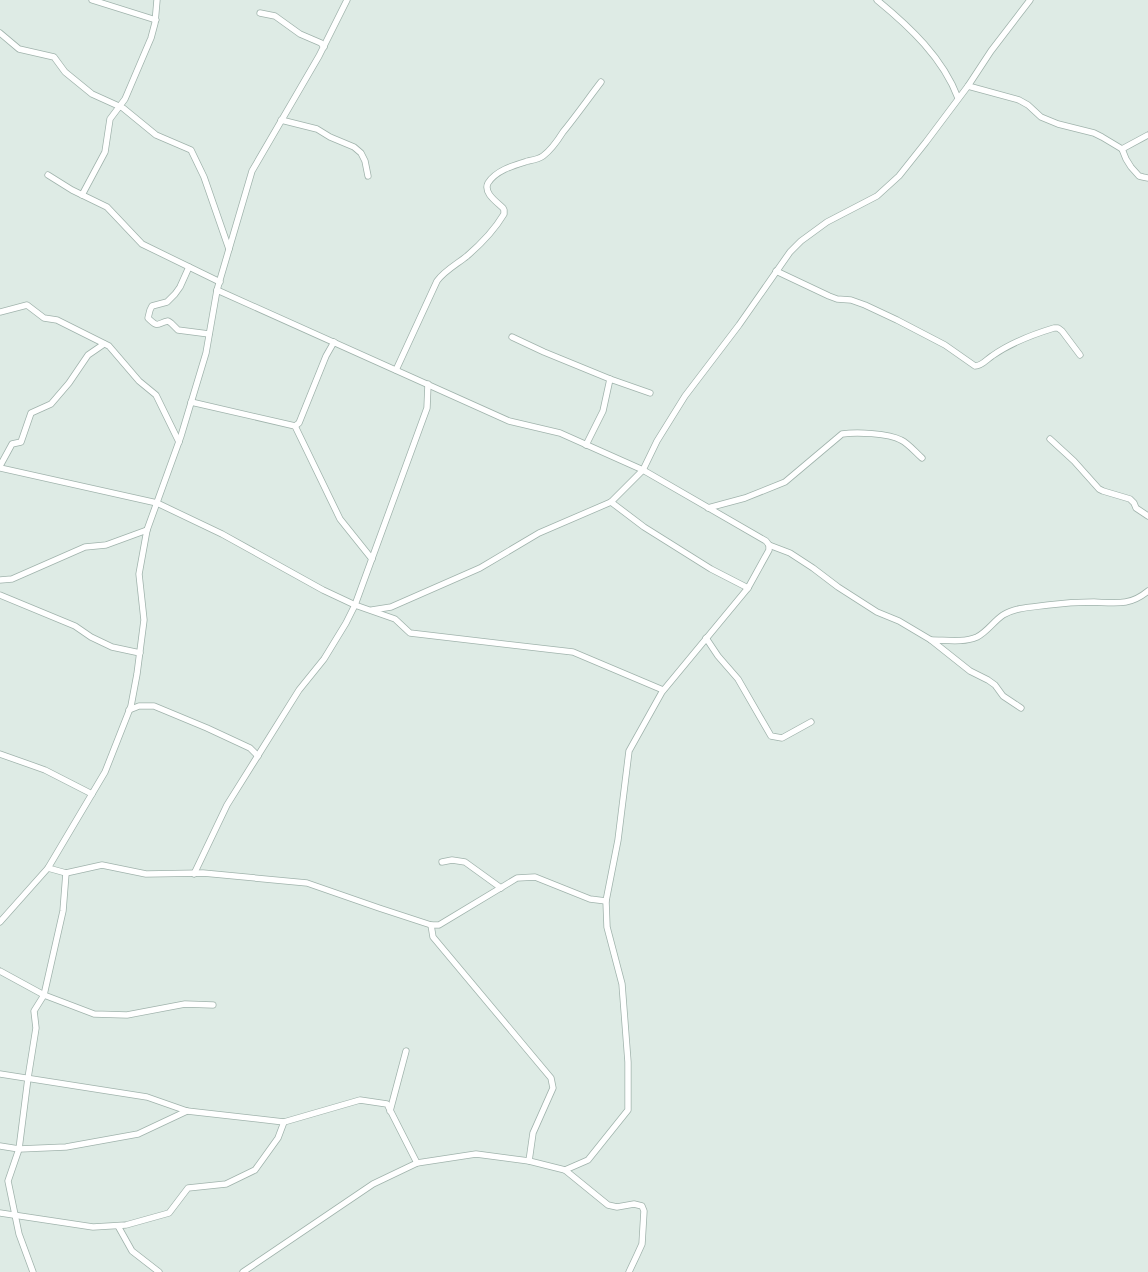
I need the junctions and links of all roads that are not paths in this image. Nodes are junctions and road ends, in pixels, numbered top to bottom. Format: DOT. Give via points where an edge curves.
graph roads {
  1 [pos="92,0"];
  2 [pos="157,0"];
  3 [pos="347,0"];
  4 [pos="878,0"];
  5 [pos="1030,0"];
  6 [pos="260,13"];
  7 [pos="156,20"];
  8 [pos="0,33"];
  9 [pos="324,47"];
  10 [pos="601,82"];
  11 [pos="968,86"];
  12 [pos="958,98"];
  13 [pos="120,107"];
  14 [pos="281,120"];
  15 [pos="1148,135"];
  16 [pos="1122,149"];
  17 [pos="48,175"];
  18 [pos="368,176"];
  19 [pos="1148,178"];
  20 [pos="82,195"];
  21 [pos="229,249"];
  22 [pos="189,267"];
  23 [pos="776,271"];
  24 [pos="220,282"];
  25 [pos="218,290"];
  26 [pos="0,311"];
  27 [pos="209,334"];
  28 [pos="512,337"];
  29 [pos="334,342"];
  30 [pos="104,344"];
  31 [pos="1080,355"];
  32 [pos="396,370"];
  33 [pos="610,379"];
  34 [pos="428,384"];
  35 [pos="650,393"];
  36 [pos="191,402"];
  37 [pos="296,426"];
  38 [pos="1050,439"];
  39 [pos="179,442"];
  40 [pos="586,445"];
  41 [pos="922,458"];
  42 [pos="0,467"];
  43 [pos="643,470"];
  44 [pos="611,502"];
  45 [pos="157,503"];
  46 [pos="708,508"];
  47 [pos="1148,516"];
  48 [pos="147,530"];
  49 [pos="770,545"];
  50 [pos="372,559"];
  51 [pos="0,580"];
  52 [pos="748,588"];
  53 [pos="1148,591"];
  54 [pos="0,595"];
  55 [pos="355,605"];
  56 [pos="372,610"];
  57 [pos="706,638"];
  58 [pos="931,640"];
  59 [pos="140,653"];
  60 [pos="664,690"];
  61 [pos="1021,708"];
  62 [pos="129,710"];
  63 [pos="811,722"];
  64 [pos="0,754"];
  65 [pos="258,756"];
  66 [pos="92,794"];
  67 [pos="442,862"];
  68 [pos="48,868"];
  69 [pos="66,873"];
  70 [pos="194,874"];
  71 [pos="501,888"];
  72 [pos="606,901"];
  73 [pos="0,922"];
  74 [pos="431,925"];
  75 [pos="0,971"];
  76 [pos="44,995"];
  77 [pos="213,1005"];
  78 [pos="406,1051"];
  79 [pos="0,1074"];
  80 [pos="28,1078"];
  81 [pos="187,1111"];
  82 [pos="390,1111"];
  83 [pos="284,1122"];
  84 [pos="0,1146"];
  85 [pos="19,1149"];
  86 [pos="529,1161"];
  87 [pos="417,1163"];
  88 [pos="565,1170"];
  89 [pos="0,1213"];
  90 [pos="15,1215"];
  91 [pos="118,1226"];
  92 [pos="33,1272"];
  93 [pos="159,1272"];
  94 [pos="243,1272"];
  95 [pos="629,1272"];
  1 -- 7 [label="street"];
  2 -- 7 [label="street"];
  3 -- 9 [label="street"];
  4 -- 12 [label="street" via="914,33 940,64"];
  5 -- 11 [label="street"];
  6 -- 9 [label="street" via="275,16"];
  7 -- 13 [label="street" via="146,53"];
  8 -- 13 [label="street" via="19,49 54,57 65,72 92,94"];
  9 -- 14 [label="street"];
  10 -- 32 [label="street" via="546,154 507,168 489,182 487,190 504,214 469,255 437,281"];
  11 -- 12 [label="street"];
  11 -- 16 [label="street" via="1019,100 1041,117 1094,133"];
  12 -- 23 [label="street" via="908,166 885,189 814,230 801,240"];
  13 -- 20 [label="street" via="110,119 105,152"];
  13 -- 21 [label="street" via="156,135 191,150"];
  14 -- 18 [label="street" via="317,129 354,148 365,161"];
  14 -- 21 [label="street" via="252,171"];
  15 -- 16 [label="street"];
  16 -- 19 [label="street" via="1131,167 1143,178"];
  17 -- 20 [label="street"];
  20 -- 22 [label="street" via="107,207 142,244"];
  21 -- 24 [label="street"];
  22 -- 24 [label="street"];
  22 -- 27 [label="street" via="178,291 167,302 152,306 148,318 160,325 168,321 178,330"];
  23 -- 31 [label="street" via="829,296 851,300 897,320 945,345 975,366 982,365 1001,350 1054,328 1062,331"];
  23 -- 43 [label="street" via="686,396"];
  24 -- 25 [label="street"];
  25 -- 27 [label="street"];
  25 -- 29 [label="street"];
  26 -- 30 [label="street" via="27,305 44,318 57,320"];
  27 -- 36 [label="street"];
  28 -- 33 [label="street"];
  29 -- 32 [label="street"];
  29 -- 37 [label="street"];
  30 -- 39 [label="street" via="156,395"];
  30 -- 42 [label="street" via="88,355 51,404 31,412 21,442 12,444"];
  32 -- 34 [label="street"];
  33 -- 35 [label="street"];
  33 -- 40 [label="street" via="603,411"];
  34 -- 40 [label="street" via="509,421 560,433"];
  34 -- 50 [label="street" via="427,408"];
  36 -- 37 [label="street"];
  36 -- 39 [label="street"];
  37 -- 50 [label="street" via="340,520"];
  38 -- 47 [label="street" via="1099,489 1130,499"];
  39 -- 45 [label="street"];
  40 -- 43 [label="street"];
  41 -- 46 [label="street" via="896,437 853,432 842,434 785,482"];
  42 -- 45 [label="street"];
  43 -- 44 [label="street"];
  43 -- 46 [label="street"];
  44 -- 52 [label="street" via="644,527"];
  44 -- 56 [label="street" via="539,533 480,568 391,607"];
  45 -- 48 [label="street"];
  45 -- 55 [label="street"];
  46 -- 49 [label="street"];
  48 -- 51 [label="street" via="106,545 85,547 12,580"];
  48 -- 59 [label="street" via="139,574 144,620"];
  49 -- 52 [label="street"];
  49 -- 58 [label="street" via="790,553 877,612"];
  50 -- 55 [label="street"];
  52 -- 57 [label="street"];
  53 -- 58 [label="street" via="1126,603 1051,604 1018,610 1002,615 978,636 961,640"];
  54 -- 59 [label="street" via="75,626 112,647"];
  55 -- 56 [label="street"];
  55 -- 65 [label="street" via="324,659 298,690"];
  56 -- 60 [label="street" via="395,619 410,633 573,652"];
  57 -- 60 [label="street"];
  57 -- 63 [label="street" via="738,679 771,736 782,738"];
  58 -- 61 [label="street" via="970,671 995,685 1003,696"];
  59 -- 62 [label="street"];
  60 -- 72 [label="street" via="629,751 618,840"];
  62 -- 65 [label="street" via="154,706 250,748"];
  62 -- 66 [label="street" via="105,772"];
  64 -- 66 [label="street" via="45,770"];
  65 -- 70 [label="street" via="227,805"];
  66 -- 68 [label="street"];
  67 -- 71 [label="street" via="466,862"];
  68 -- 69 [label="street"];
  68 -- 73 [label="street"];
  69 -- 70 [label="street" via="102,866 146,874"];
  69 -- 76 [label="street" via="63,911"];
  70 -- 74 [label="street" via="306,883"];
  71 -- 72 [label="street" via="517,878 535,877 590,900"];
  71 -- 74 [label="street" via="439,925"];
  72 -- 88 [label="street" via="607,927 622,984 628,1110 588,1160"];
  74 -- 86 [label="street" via="433,937 551,1078 553,1088 533,1133"];
  75 -- 76 [label="street"];
  76 -- 77 [label="street" via="94,1014 127,1015 186,1004"];
  76 -- 80 [label="street" via="34,1010 36,1028"];
  78 -- 82 [label="street"];
  79 -- 80 [label="street"];
  80 -- 81 [label="street" via="147,1097"];
  80 -- 85 [label="street"];
  81 -- 83 [label="street"];
  81 -- 85 [label="street" via="138,1134 66,1147"];
  82 -- 83 [label="street" via="387,1104 360,1100"];
  82 -- 87 [label="street"];
  83 -- 91 [label="street" via="278,1138 255,1170 226,1184 188,1188 169,1213"];
  84 -- 85 [label="street"];
  85 -- 90 [label="street" via="8,1182"];
  86 -- 87 [label="street" via="476,1154"];
  86 -- 88 [label="street"];
  87 -- 94 [label="street" via="373,1184"];
  88 -- 95 [label="street" via="608,1205 642,1206 642,1244"];
  89 -- 90 [label="street"];
  90 -- 91 [label="street" via="93,1227"];
  90 -- 92 [label="street"];
  91 -- 93 [label="street" via="132,1251"];
}
